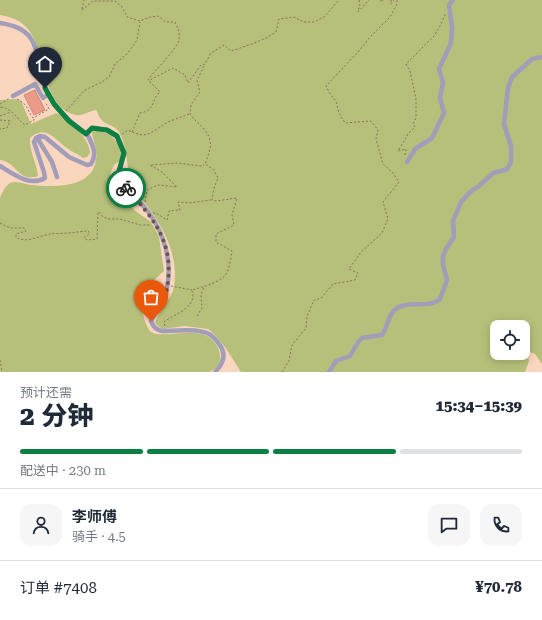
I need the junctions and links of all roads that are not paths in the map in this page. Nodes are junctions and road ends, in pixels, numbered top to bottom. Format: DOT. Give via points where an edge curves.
graph roads {
  1 [pos="453,0"];
  2 [pos="0,23"];
  3 [pos="542,57"];
  4 [pos="49,94"];
  5 [pos="13,96"];
  6 [pos="86,134"];
  7 [pos="40,136"];
  8 [pos="406,161"];
  9 [pos="0,166"];
  10 [pos="57,177"];
  11 [pos="216,372"];
  12 [pos="329,372"];
  1 -- 8 [label="street" via="449,5 451,43 439,69 443,83 440,98 444,113 432,138 415,149"];
  2 -- 4 [label="street" via="26,32 32,39 45,88"];
  3 -- 12 [label="street" via="532,59 512,77 508,88 504,124 511,146 511,162 507,169 493,173 461,202 453,221 454,237 443,256 447,280 440,299 432,304 404,305 396,308 390,315 382,335 362,338 350,356 336,361"];
  4 -- 5 [label="street" via="44,98 35,84"];
  4 -- 6 [label="street" via="69,121"];
  6 -- 7 [label="street" via="93,146 94,155 91,164 87,165 69,157 45,137"];
  6 -- 11 [label="street" via="92,128 98,128 117,136 124,153 118,175 149,214 165,246 169,260 167,286 164,299 151,321 153,326 158,330 194,330 213,336 224,354"];
  7 -- 9 [label="street" via="34,142 45,178 39,181 26,180"];
  7 -- 10 [label="street" via="39,141 52,162"];
}
